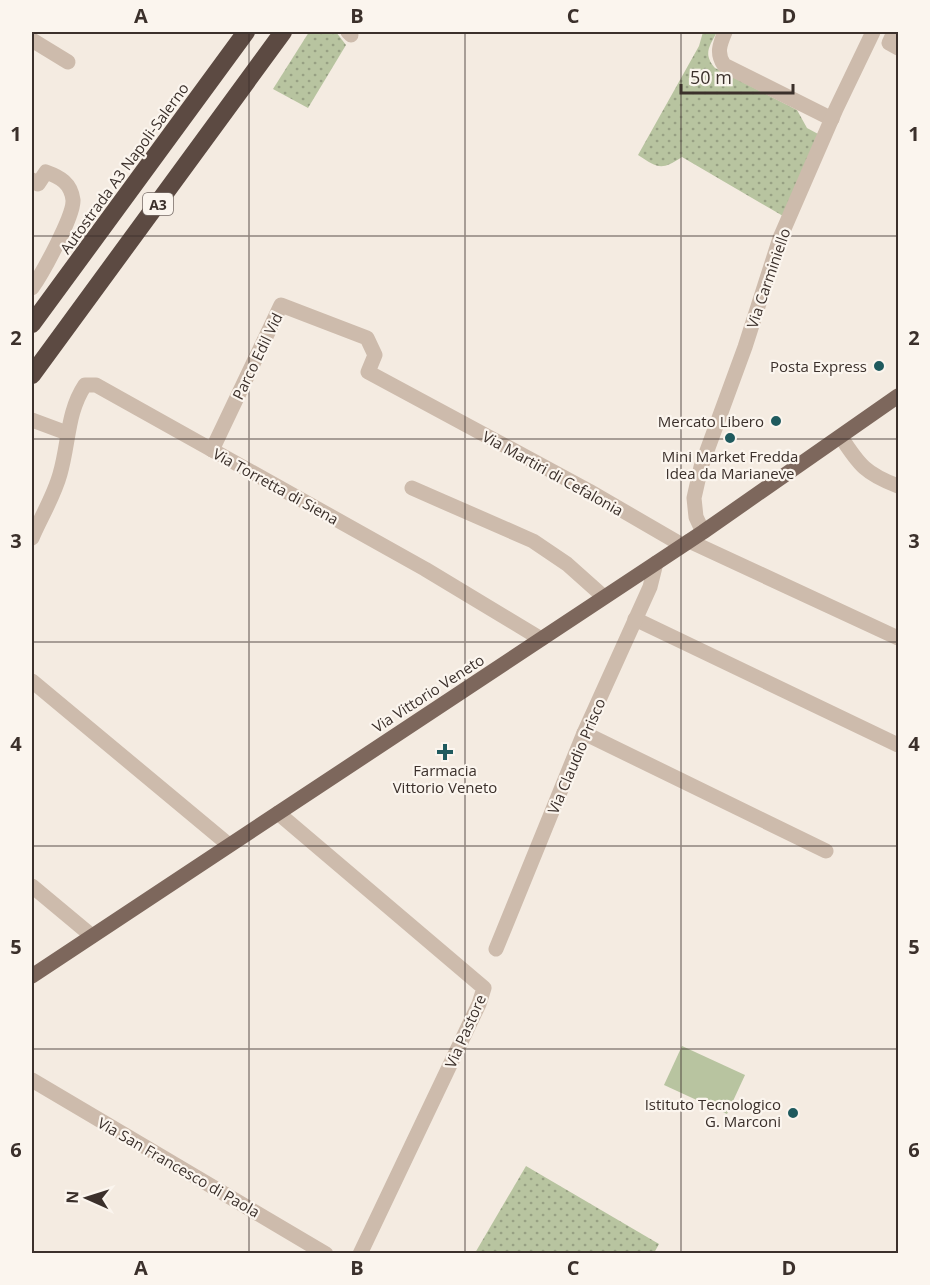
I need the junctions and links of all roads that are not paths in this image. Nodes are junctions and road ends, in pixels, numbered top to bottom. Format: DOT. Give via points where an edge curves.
graph roads {
  1 [pos="246,32"];
  2 [pos="283,32"];
  3 [pos="725,32"];
  4 [pos="873,32"];
  5 [pos="894,32"];
  6 [pos="32,40"];
  7 [pos="898,48"];
  8 [pos="68,62"];
  9 [pos="832,119"];
  10 [pos="32,180"];
  11 [pos="32,288"];
  12 [pos="32,324"];
  13 [pos="32,375"];
  14 [pos="898,396"];
  15 [pos="422,401"];
  16 [pos="36,422"];
  17 [pos="67,433"];
  18 [pos="841,436"];
  19 [pos="212,450"];
  20 [pos="898,486"];
  21 [pos="412,488"];
  22 [pos="703,532"];
  23 [pos="32,538"];
  24 [pos="686,543"];
  25 [pos="656,563"];
  26 [pos="604,597"];
  27 [pos="635,619"];
  28 [pos="898,638"];
  29 [pos="541,639"];
  30 [pos="32,681"];
  31 [pos="584,733"];
  32 [pos="898,745"];
  33 [pos="278,813"];
  34 [pos="229,845"];
  35 [pos="826,851"];
  36 [pos="32,886"];
  37 [pos="92,936"];
  38 [pos="496,949"];
  39 [pos="32,976"];
  40 [pos="32,1080"];
  41 [pos="326,1254"];
  42 [pos="360,1254"];
  1 -- 12 [label="highway, Autostrada A3 Napoli-Salerno / A3"];
  2 -- 13 [label="highway, A3"];
  3 -- 9 [label="street" via="719,49 724,65"];
  4 -- 9 [label="street, Via Carminiello"];
  5 -- 7 [label="street" via="889,43"];
  6 -- 8 [label="street"];
  9 -- 22 [label="street, Via Carminiello" via="777,245 746,347 699,477 694,498"];
  10 -- 11 [label="street" via="38,184 46,172 62,178 70,188 73,202 54,251"];
  14 -- 18 [label="main road, Via Vittorio Veneto"];
  15 -- 19 [label="street, Parco Edil Vid" via="368,372 375,355 367,338 281,305"];
  15 -- 24 [label="street, Via Martiri di Cefalonia"];
  16 -- 17 [label="street"];
  17 -- 19 [label="street, Via Torretta di Siena" via="76,398 85,385 96,385"];
  17 -- 23 [label="street" via="60,473"];
  18 -- 20 [label="street" via="858,463 877,478"];
  18 -- 22 [label="main road, Via Vittorio Veneto"];
  19 -- 29 [label="street, Via Torretta di Siena"];
  21 -- 26 [label="street" via="533,541"];
  22 -- 24 [label="main road, Via Vittorio Veneto"];
  24 -- 25 [label="main road, Via Vittorio Veneto"];
  24 -- 28 [label="street, Via Martiri di Cefalonia"];
  25 -- 26 [label="main road, Via Vittorio Veneto"];
  25 -- 27 [label="street, Via Claudio Prisco"];
  26 -- 29 [label="main road, Via Vittorio Veneto"];
  27 -- 31 [label="street, Via Claudio Prisco"];
  27 -- 32 [label="street"];
  29 -- 33 [label="main road, Via Vittorio Veneto"];
  30 -- 34 [label="street"];
  31 -- 35 [label="street"];
  31 -- 38 [label="street, Via Claudio Prisco"];
  33 -- 34 [label="main road, Via Vittorio Veneto"];
  33 -- 42 [label="street, Via Pastore" via="484,988"];
  34 -- 37 [label="main road, Via Vittorio Veneto"];
  36 -- 37 [label="street"];
  37 -- 39 [label="main road, Via Vittorio Veneto"];
  40 -- 41 [label="street, Via San Francesco di Paola"];
}
